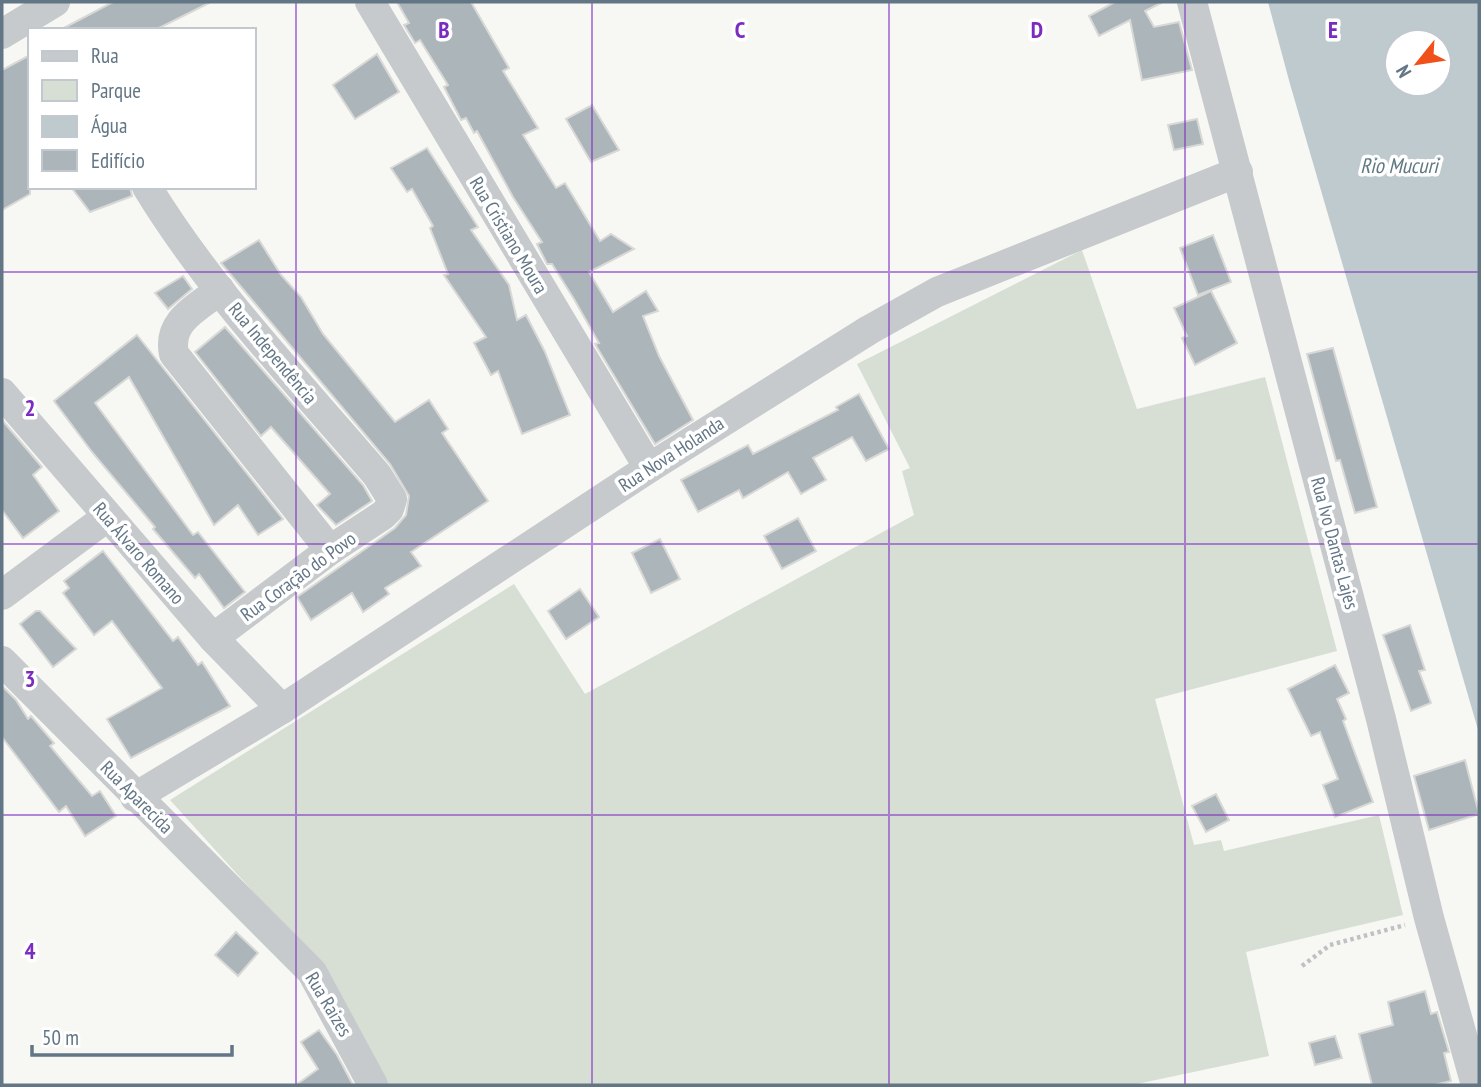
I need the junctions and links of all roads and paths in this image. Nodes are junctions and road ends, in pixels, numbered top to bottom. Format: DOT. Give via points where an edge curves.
graph roads {
  1 [pos="370,2"];
  2 [pos="1192,2"];
  3 [pos="44,11"];
  4 [pos="2,34"];
  5 [pos="1238,172"];
  6 [pos="148,189"];
  7 [pos="220,290"];
  8 [pos="2,393"];
  9 [pos="649,468"];
  10 [pos="383,514"];
  11 [pos="107,517"];
  12 [pos="330,550"];
  13 [pos="2,596"];
  14 [pos="213,638"];
  15 [pos="2,661"];
  16 [pos="282,709"];
  17 [pos="135,797"];
  18 [pos="1429,918"];
  19 [pos="274,932"];
  20 [pos="1302,966"];
  21 [pos="373,1085"];
  22 [pos="1476,1085"];
  1 -- 9 [label="street, Rua Cristiano Moura"];
  2 -- 5 [label="street, Rua Ivo Dantas Lajes"];
  3 -- 4 [label="street"];
  5 -- 9 [label="street, Rua Nova Holanda" via="937,292"];
  5 -- 18 [label="street, Rua Ivo Dantas Lajes"];
  6 -- 7 [label="street, Rua Independência"];
  7 -- 10 [label="street, Rua Independência" via="377,475 392,499"];
  7 -- 12 [label="street" via="177,324 174,354"];
  8 -- 11 [label="street, Rua Álvaro Romano"];
  9 -- 16 [label="street, Rua Nova Holanda"];
  10 -- 12 [label="street, Rua Coração do Povo"];
  11 -- 13 [label="street"];
  11 -- 14 [label="street, Rua Álvaro Romano"];
  12 -- 14 [label="street, Rua Coração do Povo"];
  14 -- 16 [label="street, Rua Álvaro Romano"];
  15 -- 17 [label="street, Rua Aparecida"];
  16 -- 17 [label="street, Rua Nova Holanda"];
  17 -- 19 [label="street, Rua Aparecida"];
  18 -- 20 [label="path" via="1330,945"];
  18 -- 22 [label="street, Rua Ivo Dantas Lajes"];
  19 -- 21 [label="street, Rua Raizes" via="312,972"];
}
